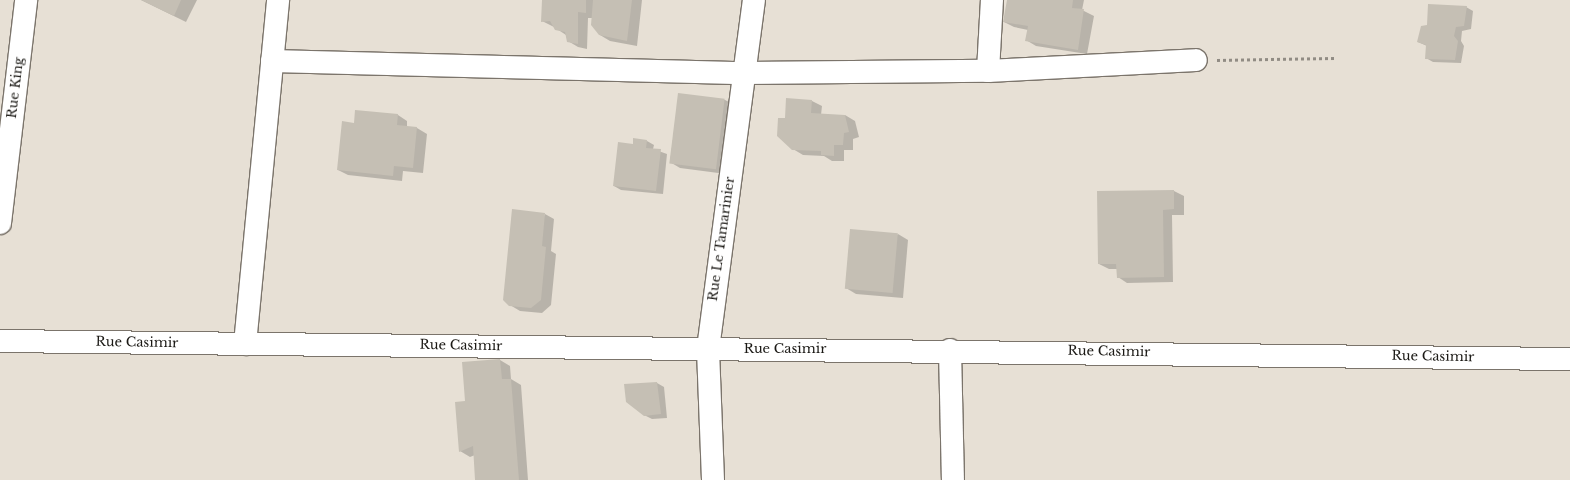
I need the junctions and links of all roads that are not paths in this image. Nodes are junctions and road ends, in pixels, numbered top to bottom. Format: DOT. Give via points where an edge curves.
graph roads {
  1 [pos="26,0"];
  2 [pos="278,0"];
  3 [pos="754,0"];
  4 [pos="992,0"];
  5 [pos="1196,60"];
  6 [pos="272,61"];
  7 [pos="988,71"];
  8 [pos="744,74"];
  9 [pos="0,223"];
  10 [pos="0,341"];
  11 [pos="245,344"];
  12 [pos="708,349"];
  13 [pos="950,350"];
  14 [pos="1570,359"];
  15 [pos="713,480"];
  16 [pos="953,480"];
  1 -- 9 [label="street, Rue King"];
  2 -- 6 [label="street"];
  3 -- 8 [label="street, Rue Le Tamarinier"];
  4 -- 7 [label="street"];
  5 -- 7 [label="street"];
  6 -- 8 [label="street"];
  6 -- 11 [label="street"];
  7 -- 8 [label="street"];
  8 -- 12 [label="street, Rue Le Tamarinier"];
  10 -- 11 [label="street, Rue Casimir"];
  11 -- 12 [label="street, Rue Casimir"];
  12 -- 13 [label="street, Rue Casimir"];
  12 -- 15 [label="street, Rue Le Tamarinier"];
  13 -- 14 [label="street, Rue Casimir"];
  13 -- 16 [label="street"];
}
